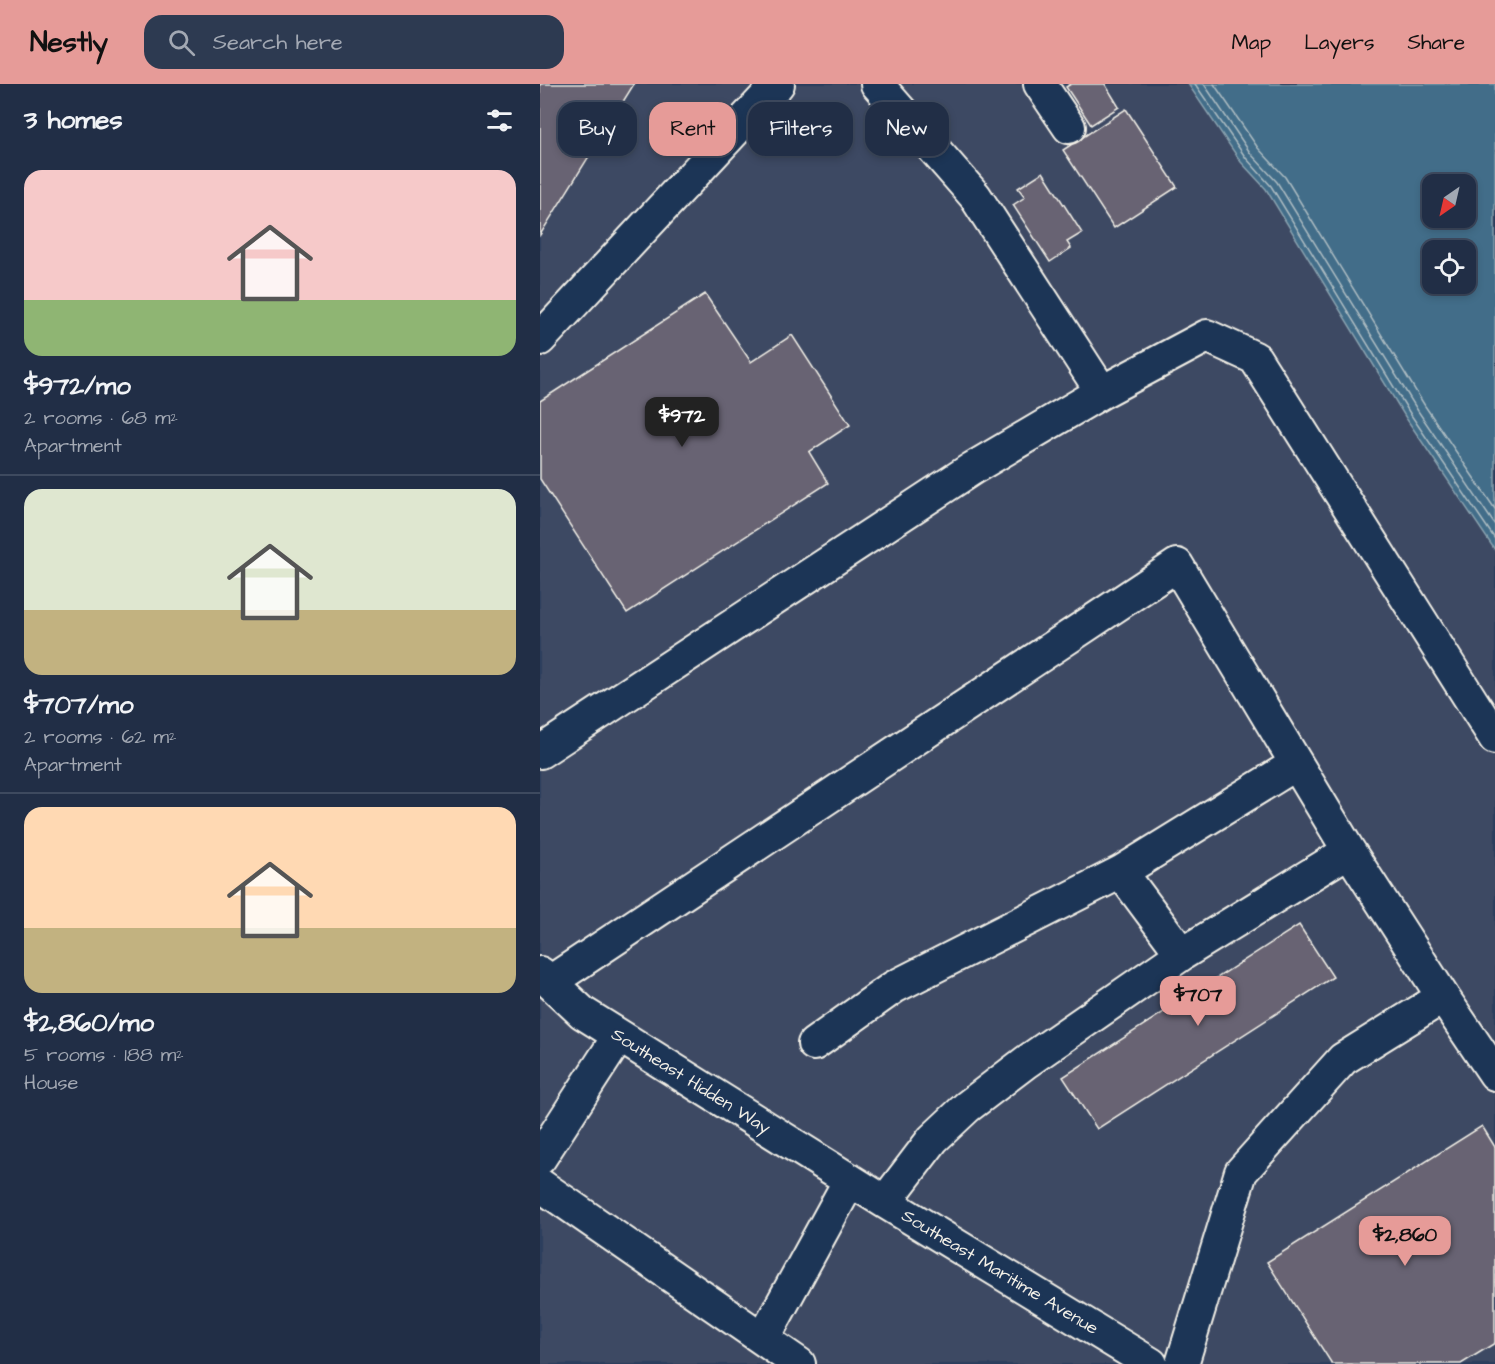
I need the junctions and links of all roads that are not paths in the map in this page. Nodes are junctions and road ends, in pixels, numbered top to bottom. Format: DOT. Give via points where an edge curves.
graph roads {
  1 [pos="778,84"];
  2 [pos="877,84"];
  3 [pos="1040,84"];
  4 [pos="1069,127"];
  5 [pos="540,339"];
  6 [pos="1102,392"];
  7 [pos="1495,738"];
  8 [pos="540,752"];
  9 [pos="1296,764"];
  10 [pos="1349,851"];
  11 [pos="1121,872"];
  12 [pos="1182,954"];
  13 [pos="545,978"];
  14 [pos="1443,997"];
  15 [pos="619,1036"];
  16 [pos="814,1044"];
  17 [pos="1495,1074"];
  18 [pos="540,1158"];
  19 [pos="850,1180"];
  20 [pos="540,1185"];
  21 [pos="885,1202"];
  22 [pos="763,1339"];
  23 [pos="799,1364"];
  24 [pos="1152,1364"];
  25 [pos="1182,1364"];
  1 -- 5 [label="lane"];
  2 -- 6 [label="lane" via="975,196"];
  3 -- 4 [label="lane"];
  6 -- 7 [label="lane" via="1207,336 1255,358"];
  6 -- 8 [label="lane" via="973,468"];
  9 -- 10 [label="lane"];
  9 -- 11 [label="lane"];
  9 -- 13 [label="lane" via="1177,565"];
  10 -- 12 [label="lane"];
  10 -- 14 [label="lane"];
  11 -- 12 [label="lane"];
  11 -- 16 [label="lane" via="894,987"];
  12 -- 21 [label="lane" via="967,1107 933,1139"];
  13 -- 15 [label="lane, Southeast Hidden Way" via="582,1013"];
  14 -- 17 [label="lane"];
  14 -- 25 [label="lane" via="1343,1059 1241,1172"];
  15 -- 18 [label="lane"];
  15 -- 19 [label="lane, Southeast Hidden Way"];
  19 -- 21 [label="lane, Southeast Maritime Avenue"];
  19 -- 22 [label="lane"];
  20 -- 22 [label="lane"];
  21 -- 24 [label="lane, Southeast Maritime Avenue"];
  22 -- 23 [label="lane"];
}
